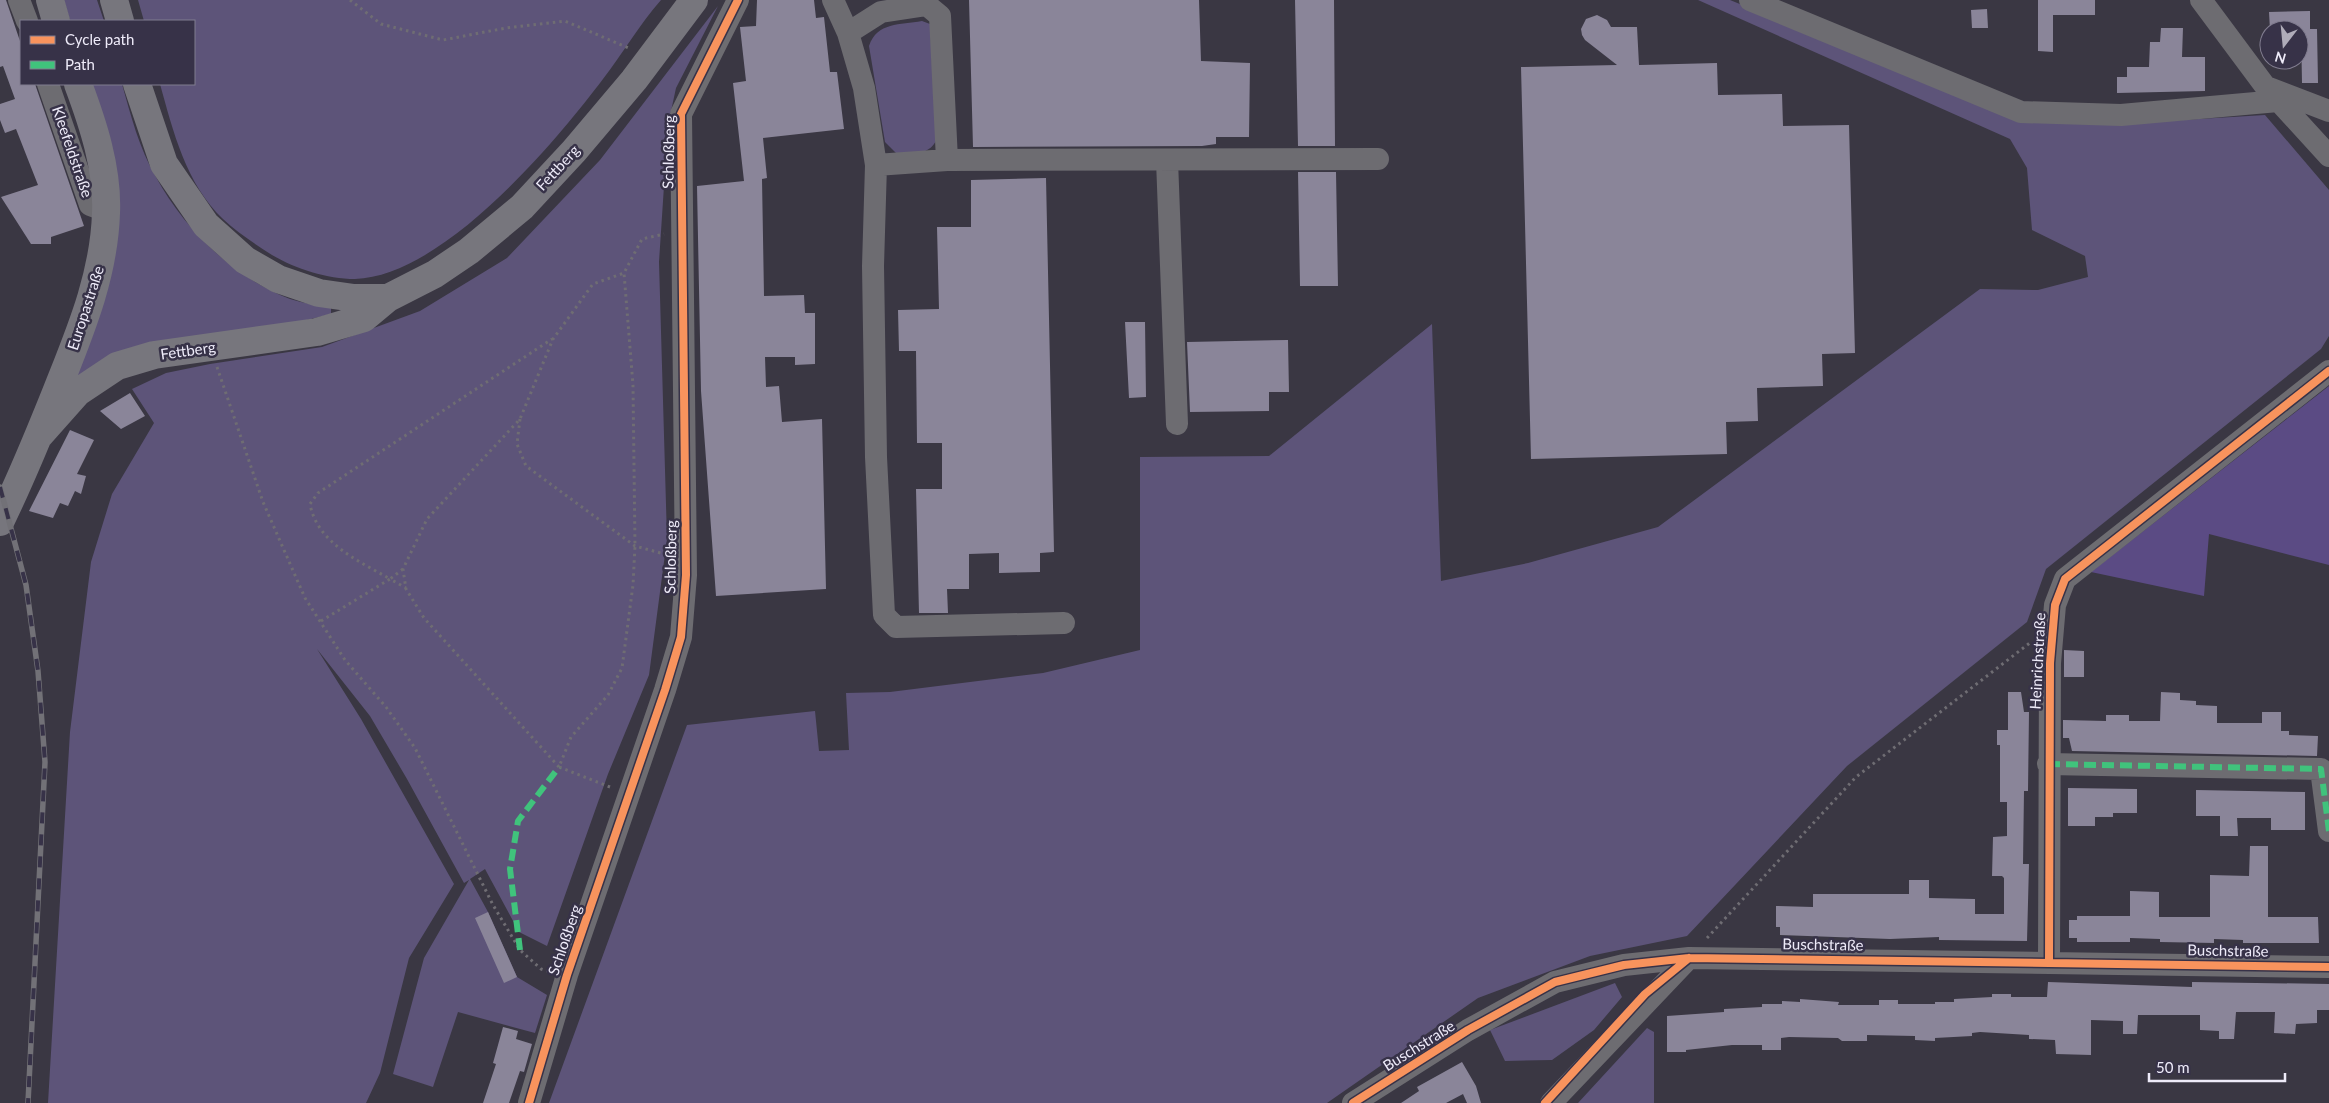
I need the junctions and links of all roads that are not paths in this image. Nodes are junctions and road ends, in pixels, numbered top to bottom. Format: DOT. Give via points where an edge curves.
graph roads {
  1 [pos="20,0"];
  2 [pos="50,0"];
  3 [pos="114,0"];
  4 [pos="694,0"];
  5 [pos="738,0"];
  6 [pos="833,0"];
  7 [pos="1750,0"];
  8 [pos="2201,0"];
  9 [pos="27,20"];
  10 [pos="56,20"];
  11 [pos="120,20"];
  12 [pos="848,33"];
  13 [pos="48,85"];
  14 [pos="78,85"];
  15 [pos="137,85"];
  16 [pos="2272,94"];
  17 [pos="2329,111"];
  18 [pos="2329,156"];
  19 [pos="1378,159"];
  20 [pos="947,160"];
  21 [pos="1167,160"];
  22 [pos="876,165"];
  23 [pos="106,211"];
  24 [pos="388,298"];
  25 [pos="2329,371"];
  26 [pos="1177,424"];
  27 [pos="38,437"];
  28 [pos="0,522"];
  29 [pos="1064,623"];
  30 [pos="2048,764"];
  31 [pos="2325,768"];
  32 [pos="2329,831"];
  33 [pos="1689,958"];
  34 [pos="2049,962"];
  35 [pos="2329,967"];
  36 [pos="529,1103"];
  37 [pos="1353,1103"];
  38 [pos="1551,1103"];
  1 -- 9 [label="street"];
  2 -- 10 [label="main road"];
  3 -- 11 [label="main road"];
  4 -- 24 [label="main road, Fettberg" via="574,151 522,207 448,264"];
  5 -- 36 [label="street, Schloßberg" via="681,114 685,560 681,636 567,975"];
  6 -- 12 [label="street"];
  7 -- 16 [label="street" via="2021,112 2121,115"];
  8 -- 16 [label="street"];
  12 -- 20 [label="street" via="881,12 927,5 940,16"];
  12 -- 22 [label="street" via="864,88"];
  13 -- 23 [label="street, Kleefeldstraße" via="90,205"];
  14 -- 23 [label="main road, Europastraße" via="90,115 104,176"];
  15 -- 24 [label="main road, Fettberg" via="164,164 206,225 239,254 278,279 319,293"];
  16 -- 17 [label="street"];
  16 -- 18 [label="street"];
  19 -- 21 [label="street"];
  20 -- 21 [label="street"];
  20 -- 22 [label="street"];
  21 -- 26 [label="street"];
  22 -- 29 [label="street" via="873,266 876,438 884,615 896,627"];
  23 -- 27 [label="main road, Europastraße" via="103,254 92,298"];
  24 -- 27 [label="main road, Fettberg" via="364,318 317,332 154,355 117,366 78,392"];
  25 -- 30 [label="street, Heinrichstraße" via="2065,579 2055,605 2052,626"];
  27 -- 28 [label="main road, Europastraße"];
  30 -- 31 [label="street"];
  30 -- 34 [label="street, Heinrichstraße"];
  31 -- 32 [label="street"];
  33 -- 34 [label="street, Buschstraße"];
  33 -- 37 [label="street, Buschstraße" via="1624,965 1555,982 1468,1030"];
  33 -- 38 [label="street"];
  34 -- 35 [label="street, Buschstraße"];
}
